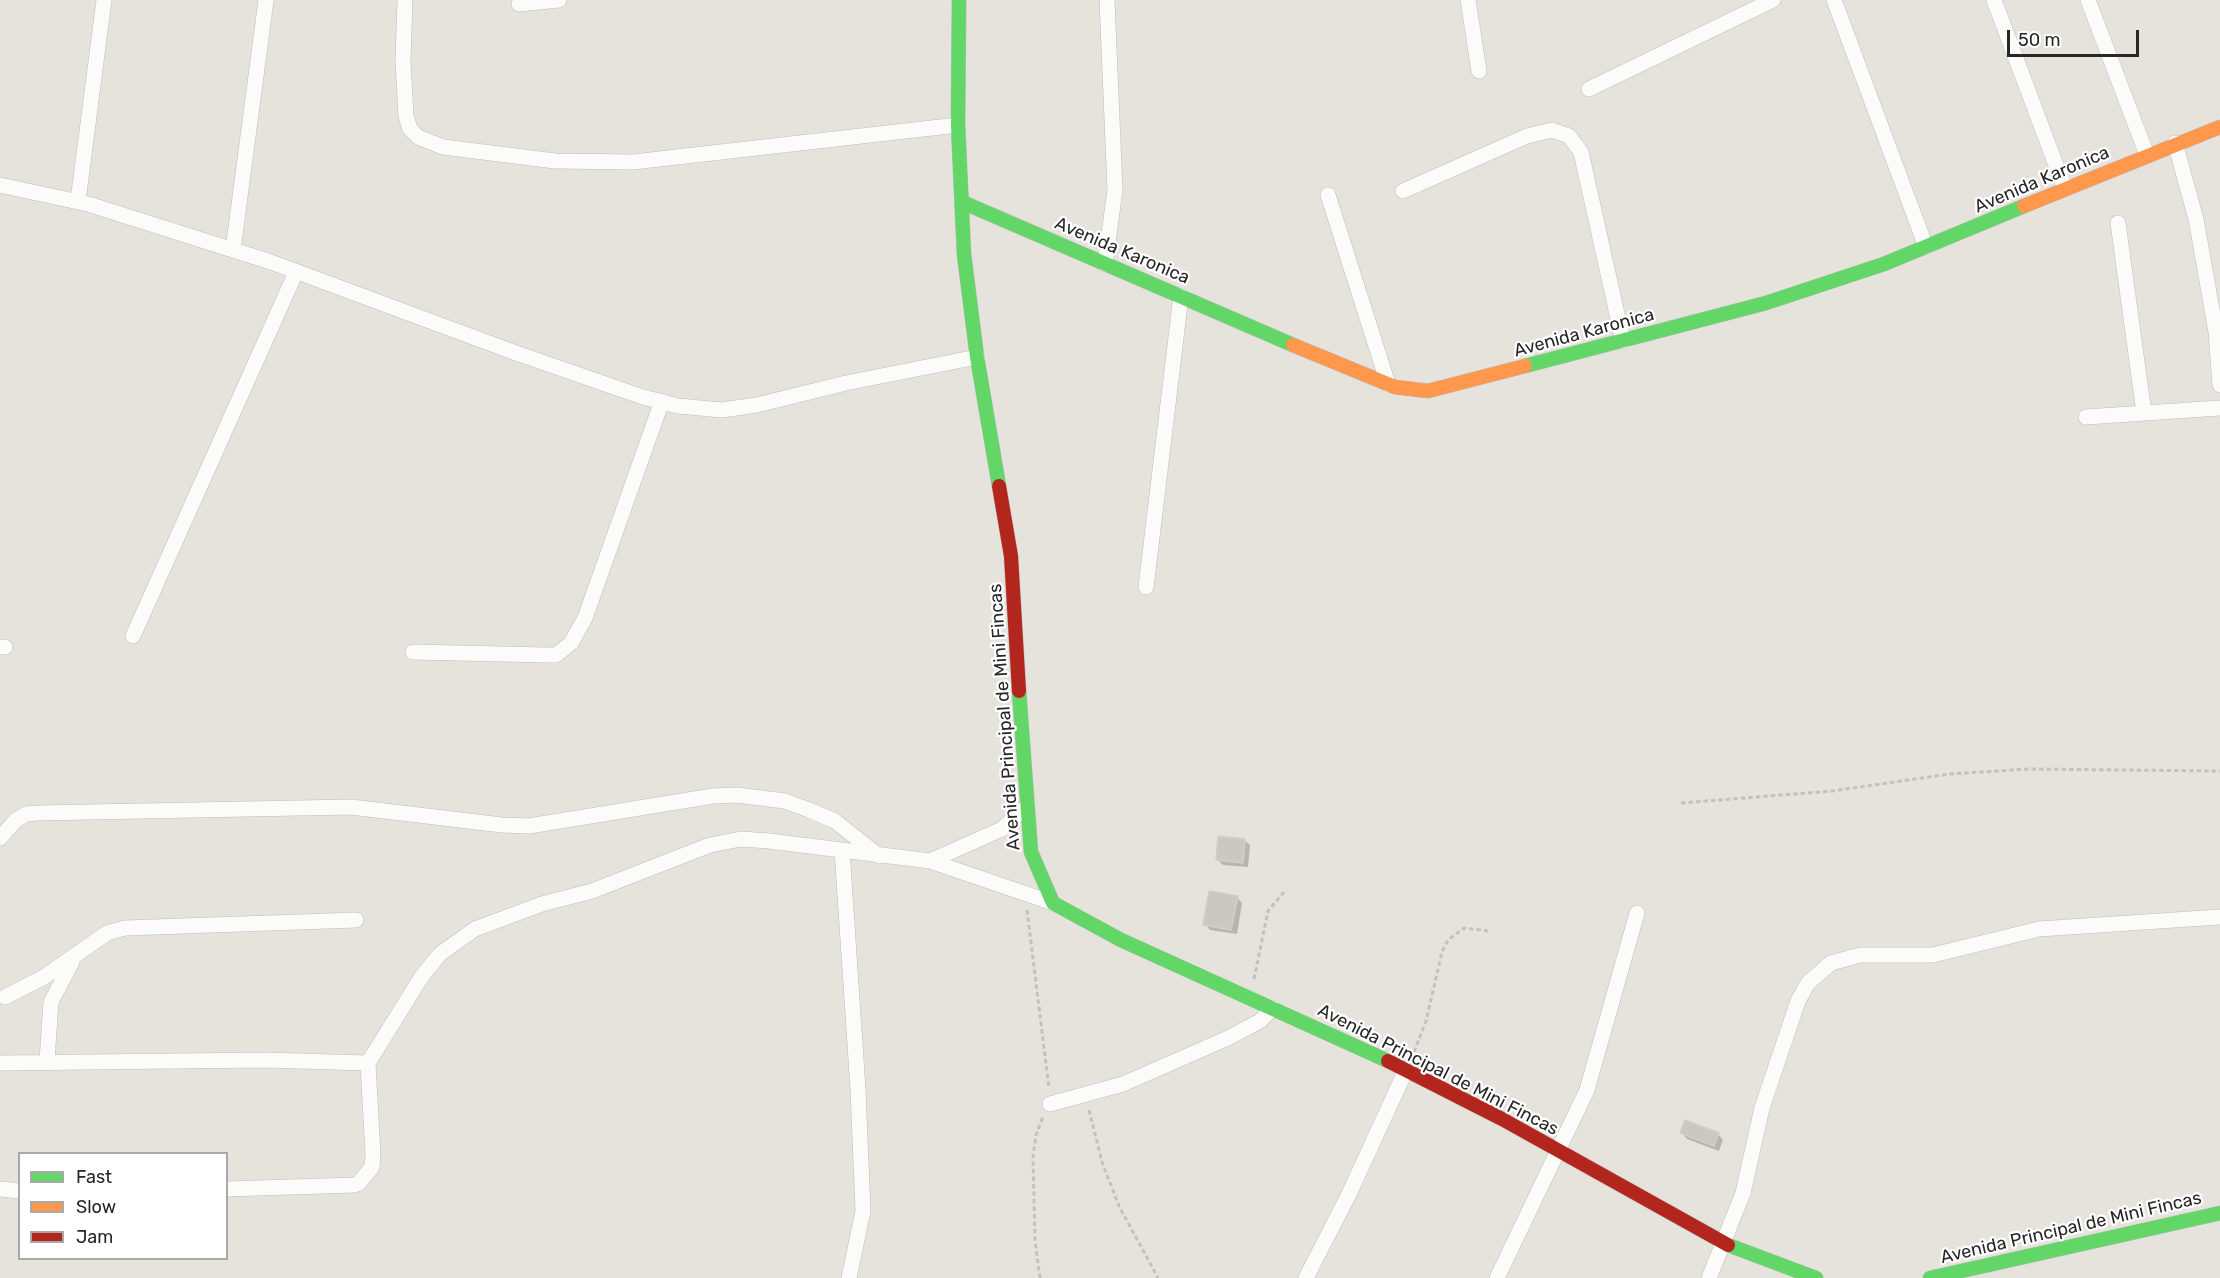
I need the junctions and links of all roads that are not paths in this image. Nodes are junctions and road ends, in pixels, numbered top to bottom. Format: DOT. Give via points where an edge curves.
graph roads {
  1 [pos="104,0"];
  2 [pos="266,0"];
  3 [pos="405,0"];
  4 [pos="560,0"];
  5 [pos="959,0"];
  6 [pos="1107,0"];
  7 [pos="1468,0"];
  8 [pos="1773,0"];
  9 [pos="1834,0"];
  10 [pos="1994,0"];
  11 [pos="2088,0"];
  12 [pos="519,4"];
  13 [pos="1479,71"];
  14 [pos="1589,89"];
  15 [pos="958,125"];
  16 [pos="2220,127"];
  17 [pos="2175,143"];
  18 [pos="2147,155"];
  19 [pos="0,186"];
  20 [pos="2065,189"];
  21 [pos="1403,191"];
  22 [pos="1328,195"];
  23 [pos="78,201"];
  24 [pos="962,202"];
  25 [pos="2118,223"];
  26 [pos="1926,247"];
  27 [pos="233,250"];
  28 [pos="1105,264"];
  29 [pos="296,272"];
  30 [pos="1181,296"];
  31 [pos="2216,306"];
  32 [pos="1623,341"];
  33 [pos="977,357"];
  34 [pos="1388,384"];
  35 [pos="2220,385"];
  36 [pos="662,402"];
  37 [pos="2220,408"];
  38 [pos="2144,413"];
  39 [pos="2086,417"];
  40 [pos="1146,586"];
  41 [pos="133,636"];
  42 [pos="413,652"];
  43 [pos="1026,807"];
  44 [pos="0,838"];
  45 [pos="842,850"];
  46 [pos="879,856"];
  47 [pos="930,861"];
  48 [pos="1053,903"];
  49 [pos="1637,913"];
  50 [pos="2220,917"];
  51 [pos="356,920"];
  52 [pos="78,953"];
  53 [pos="5,998"];
  54 [pos="1273,1008"];
  55 [pos="47,1061"];
  56 [pos="0,1062"];
  57 [pos="368,1063"];
  58 [pos="1406,1070"];
  59 [pos="1050,1104"];
  60 [pos="1558,1151"];
  61 [pos="0,1189"];
  62 [pos="228,1189"];
  63 [pos="18,1191"];
  64 [pos="2220,1213"];
  65 [pos="1724,1242"];
  66 [pos="849,1278"];
  67 [pos="1306,1278"];
  68 [pos="1497,1278"];
  69 [pos="1709,1278"];
  70 [pos="1816,1278"];
  71 [pos="1930,1278"];
  1 -- 23 [label="street"];
  2 -- 27 [label="street"];
  3 -- 15 [label="street" via="406,116 418,137 443,147 546,160 633,162"];
  4 -- 12 [label="street"];
  5 -- 15 [label="street, Avenida Principal de Mini Fincas"];
  6 -- 28 [label="street" via="1115,190"];
  7 -- 13 [label="street"];
  8 -- 14 [label="street"];
  9 -- 26 [label="street"];
  10 -- 20 [label="street"];
  11 -- 18 [label="street"];
  15 -- 24 [label="street, Avenida Principal de Mini Fincas"];
  16 -- 17 [label="street, Avenida Karonica"];
  17 -- 18 [label="street, Avenida Karonica"];
  17 -- 31 [label="street"];
  18 -- 20 [label="street, Avenida Karonica"];
  19 -- 23 [label="street"];
  20 -- 26 [label="street, Avenida Karonica"];
  21 -- 32 [label="street" via="1527,136 1552,130 1569,136 1581,152"];
  22 -- 34 [label="street"];
  23 -- 27 [label="street"];
  24 -- 28 [label="street, Avenida Karonica"];
  24 -- 33 [label="street, Avenida Principal de Mini Fincas" via="964,254"];
  25 -- 38 [label="street"];
  26 -- 32 [label="street, Avenida Karonica" via="1766,303"];
  27 -- 29 [label="street"];
  28 -- 30 [label="street, Avenida Karonica"];
  29 -- 36 [label="street"];
  29 -- 41 [label="street"];
  30 -- 34 [label="street, Avenida Karonica"];
  30 -- 40 [label="street"];
  31 -- 35 [label="street"];
  32 -- 34 [label="street, Avenida Karonica" via="1447,388 1412,391"];
  33 -- 36 [label="street" via="722,410"];
  33 -- 43 [label="street, Avenida Principal de Mini Fincas" via="1011,556"];
  36 -- 42 [label="street" via="585,618 571,643 556,655"];
  37 -- 38 [label="street"];
  38 -- 39 [label="street"];
  43 -- 47 [label="street" via="1002,829"];
  43 -- 48 [label="street, Avenida Principal de Mini Fincas" via="1031,852"];
  44 -- 46 [label="street" via="16,820 38,813 351,807 529,826 737,795 785,801 809,810 852,832"];
  45 -- 46 [label="street"];
  45 -- 57 [label="street" via="741,839 710,845 592,891 542,904 475,929 453,943 422,976"];
  45 -- 66 [label="street" via="862,1211"];
  46 -- 47 [label="street"];
  47 -- 48 [label="street"];
  48 -- 54 [label="street, Avenida Principal de Mini Fincas" via="1122,940"];
  49 -- 60 [label="street" via="1587,1090"];
  50 -- 65 [label="street" via="2039,929 1933,955 1860,955 1831,963 1808,983 1798,1001 1762,1108 1749,1170"];
  51 -- 52 [label="street" via="125,928 107,933"];
  52 -- 53 [label="street"];
  52 -- 55 [label="street" via="51,1002"];
  54 -- 58 [label="street, Avenida Principal de Mini Fincas"];
  54 -- 59 [label="street" via="1260,1021 1228,1038 1123,1084"];
  55 -- 56 [label="street"];
  55 -- 57 [label="street"];
  57 -- 62 [label="street" via="373,1155 372,1167 359,1183"];
  58 -- 60 [label="street, Avenida Principal de Mini Fincas"];
  58 -- 67 [label="street"];
  60 -- 65 [label="street, Avenida Principal de Mini Fincas"];
  60 -- 68 [label="street"];
  61 -- 63 [label="street"];
  64 -- 71 [label="street, Avenida Principal de Mini Fincas"];
  65 -- 69 [label="street"];
  65 -- 70 [label="street, Avenida Principal de Mini Fincas"];
}
